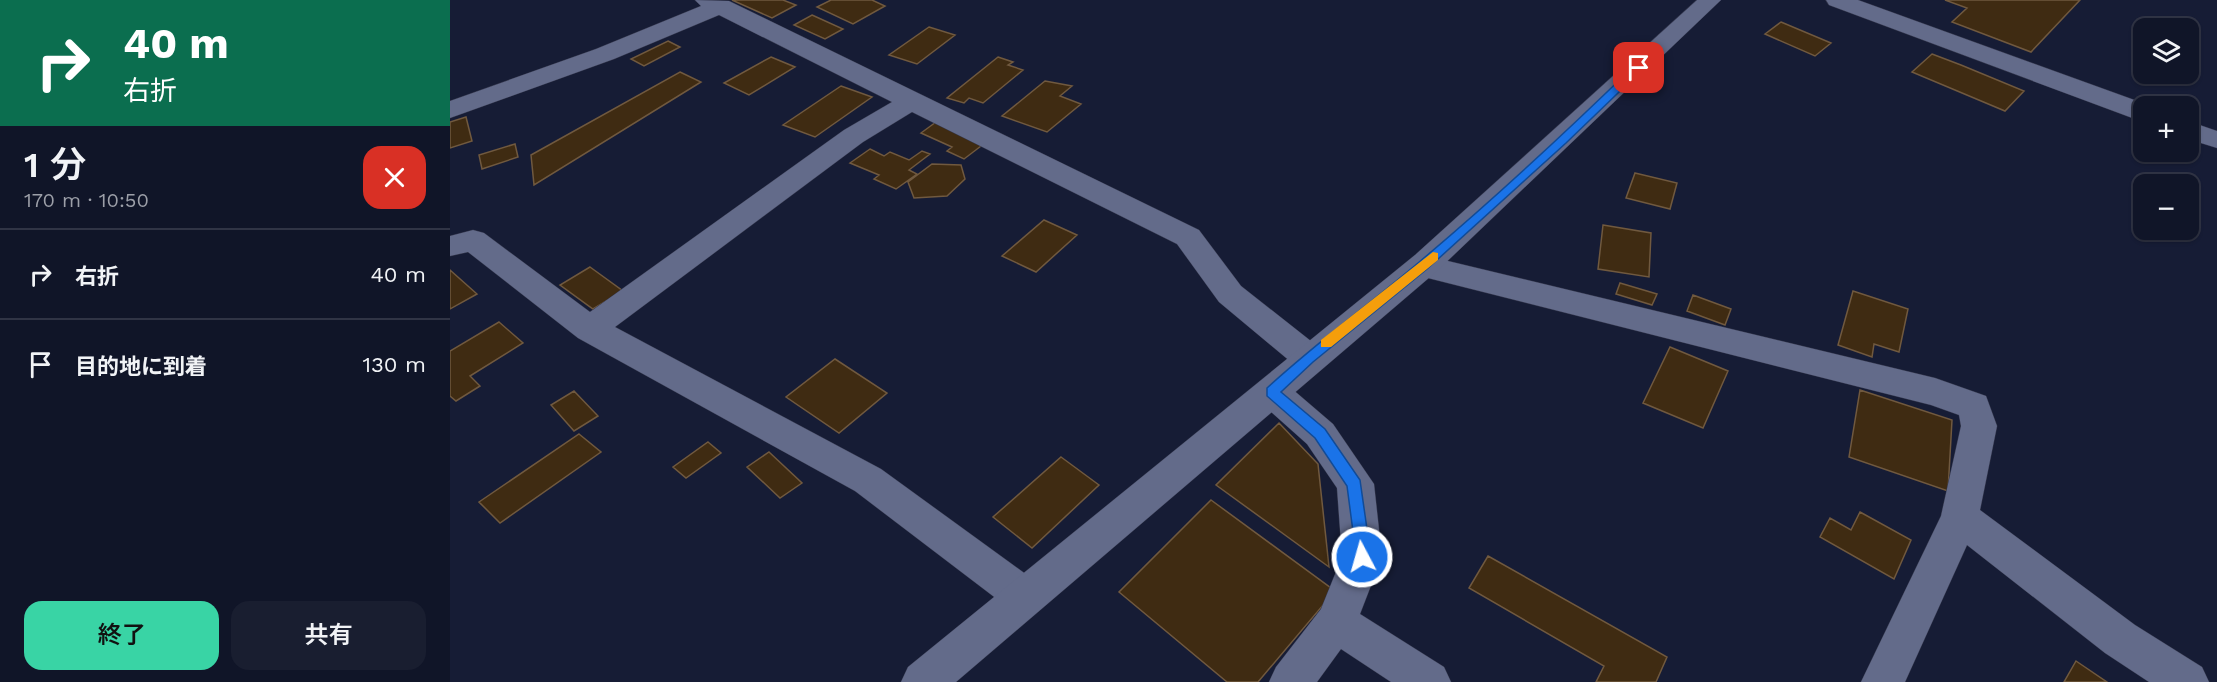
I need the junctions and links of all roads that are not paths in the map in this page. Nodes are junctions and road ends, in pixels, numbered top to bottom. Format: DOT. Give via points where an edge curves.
graph roads {
  1 [pos="1710,0"];
  2 [pos="1837,0"];
  3 [pos="714,3"];
  4 [pos="914,101"];
  5 [pos="2133,109"];
  6 [pos="450,110"];
  7 [pos="2199,133"];
  8 [pos="2217,140"];
  9 [pos="450,246"];
  10 [pos="1423,266"];
  11 [pos="590,329"];
  12 [pos="1308,358"];
  13 [pos="1272,392"];
  14 [pos="1960,518"];
  15 [pos="1024,596"];
  16 [pos="1336,622"];
  17 [pos="923,682"];
  18 [pos="1291,682"];
  19 [pos="1429,682"];
  20 [pos="1883,682"];
  21 [pos="2187,682"];
  1 -- 10 [label="street" via="1563,141"];
  2 -- 5 [label="street"];
  3 -- 4 [label="street"];
  3 -- 6 [label="street" via="605,54"];
  4 -- 11 [label="street" via="890,112 847,142"];
  4 -- 12 [label="street" via="1188,237 1230,294"];
  7 -- 8 [label="street"];
  9 -- 11 [label="street" via="473,240"];
  10 -- 12 [label="street"];
  10 -- 14 [label="street" via="1935,392 1974,406 1979,426"];
  11 -- 15 [label="street" via="868,480"];
  12 -- 13 [label="street"];
  13 -- 15 [label="street"];
  13 -- 16 [label="street" via="1320,434 1355,484 1362,557"];
  14 -- 20 [label="street"];
  14 -- 21 [label="street" via="2120,639"];
  15 -- 17 [label="street"];
  16 -- 18 [label="street"];
  16 -- 19 [label="street"];
}
